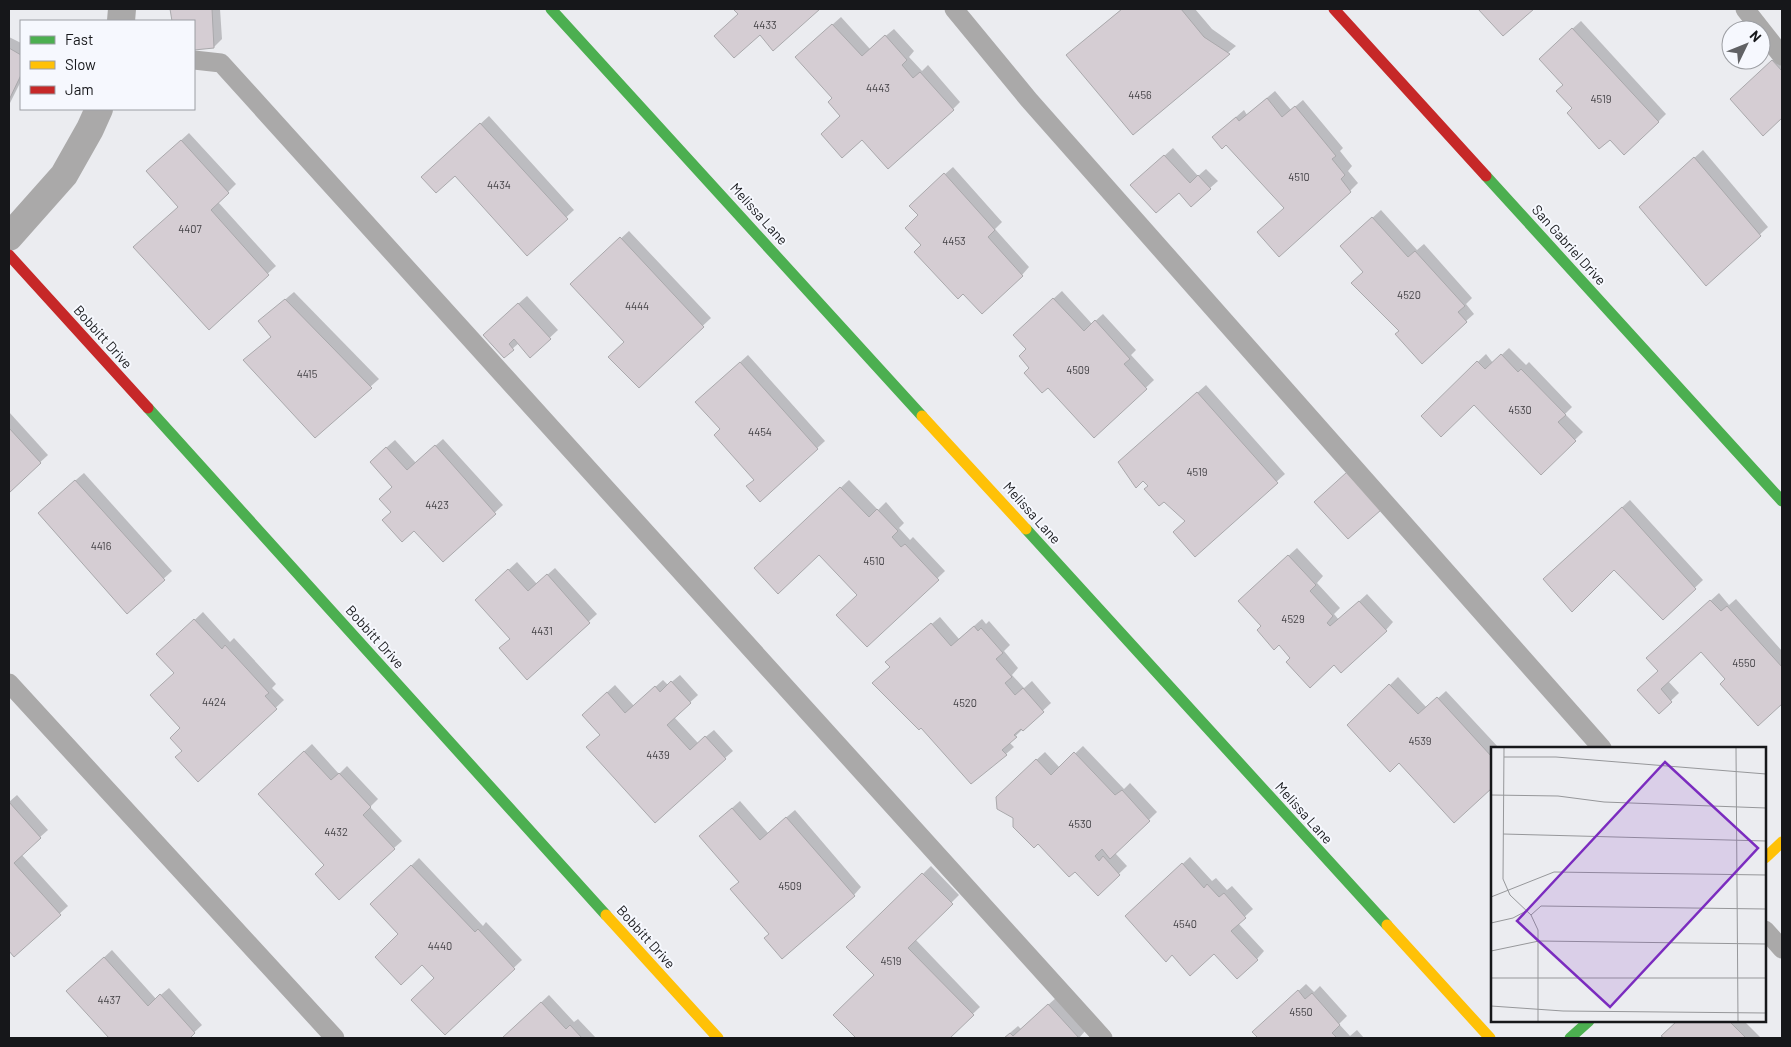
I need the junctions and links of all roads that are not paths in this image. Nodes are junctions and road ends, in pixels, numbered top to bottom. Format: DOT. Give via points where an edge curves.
graph roads {
  1 [pos="551,9"];
  2 [pos="954,9"];
  3 [pos="1334,9"];
  4 [pos="1745,9"];
  5 [pos="1782,56"];
  6 [pos="195,60"];
  7 [pos="99,110"];
  8 [pos="9,237"];
  9 [pos="9,255"];
  10 [pos="1782,501"];
  11 [pos="9,682"];
  12 [pos="1601,747"];
  13 [pos="1782,842"];
  14 [pos="1766,857"];
  15 [pos="1766,931"];
  16 [pos="1782,949"];
  17 [pos="1588,1022"];
  18 [pos="335,1038"];
  19 [pos="718,1038"];
  20 [pos="1103,1038"];
  21 [pos="1490,1038"];
  22 [pos="1570,1038"];
  1 -- 21 [label="street, Melissa Lane"];
  2 -- 12 [label="lane" via="1029,100"];
  3 -- 10 [label="street, San Gabriel Drive"];
  4 -- 5 [label="lane"];
  6 -- 20 [label="lane" via="221,63"];
  7 -- 8 [label="street" via="64,174"];
  9 -- 19 [label="street, Bobbitt Drive"];
  11 -- 18 [label="lane"];
  13 -- 14 [label="street"];
  15 -- 16 [label="lane"];
  17 -- 22 [label="street"];
}
